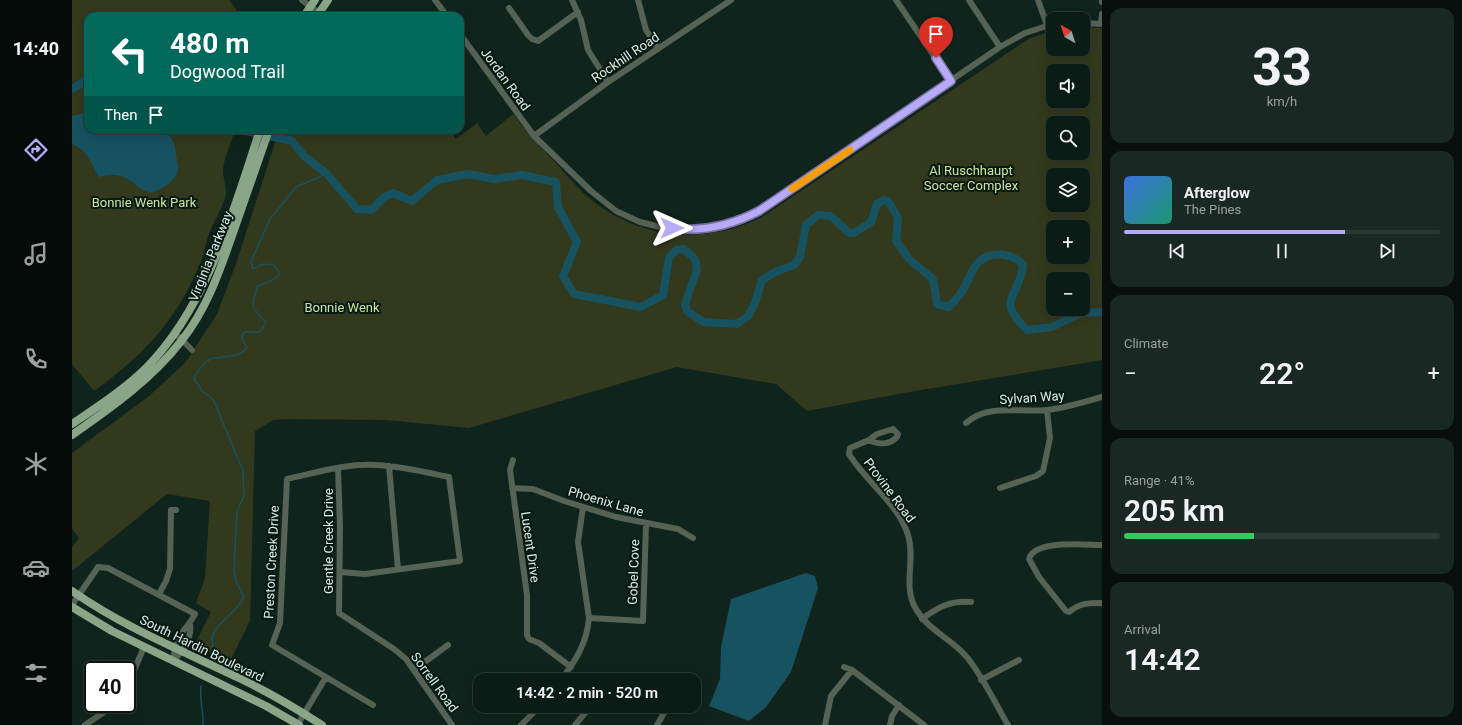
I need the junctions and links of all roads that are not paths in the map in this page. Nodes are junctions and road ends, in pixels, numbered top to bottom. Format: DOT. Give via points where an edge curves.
graph roads {
  1 [pos="302,0"];
  2 [pos="328,0"];
  3 [pos="435,0"];
  4 [pos="572,0"];
  5 [pos="638,0"];
  6 [pos="731,0"];
  7 [pos="896,0"];
  8 [pos="969,0"];
  9 [pos="1038,0"];
  10 [pos="313,3"];
  11 [pos="509,8"];
  12 [pos="307,12"];
  13 [pos="319,12"];
  14 [pos="444,12"];
  15 [pos="578,12"];
  16 [pos="1102,14"];
  17 [pos="1046,17"];
  18 [pos="1090,23"];
  19 [pos="1101,24"];
  20 [pos="1046,26"];
  21 [pos="464,40"];
  22 [pos="1000,47"];
  23 [pos="658,48"];
  24 [pos="951,81"];
  25 [pos="608,82"];
  26 [pos="259,134"];
  27 [pos="267,134"];
  28 [pos="534,136"];
  29 [pos="250,173"];
  30 [pos="175,333"];
  31 [pos="183,340"];
  32 [pos="192,350"];
  33 [pos="1102,397"];
  34 [pos="100,404"];
  35 [pos="1047,410"];
  36 [pos="105,411"];
  37 [pos="966,423"];
  38 [pos="72,424"];
  39 [pos="72,435"];
  40 [pos="869,440"];
  41 [pos="513,460"];
  42 [pos="389,466"];
  43 [pos="338,468"];
  44 [pos="512,488"];
  45 [pos="1000,488"];
  46 [pos="583,507"];
  47 [pos="176,510"];
  48 [pos="646,524"];
  49 [pos="693,538"];
  50 [pos="1102,545"];
  51 [pos="398,569"];
  52 [pos="340,572"];
  53 [pos="75,594"];
  54 [pos="159,594"];
  55 [pos="971,602"];
  56 [pos="1102,603"];
  57 [pos="72,606"];
  58 [pos="338,613"];
  59 [pos="589,618"];
  60 [pos="922,619"];
  61 [pos="448,646"];
  62 [pos="144,647"];
  63 [pos="178,650"];
  64 [pos="1019,660"];
  65 [pos="173,661"];
  66 [pos="136,666"];
  67 [pos="571,667"];
  68 [pos="844,667"];
  69 [pos="414,669"];
  70 [pos="852,670"];
  71 [pos="566,673"];
  72 [pos="326,677"];
  73 [pos="982,680"];
  74 [pos="373,705"];
  75 [pos="899,705"];
  76 [pos="103,713"];
  77 [pos="533,713"];
  78 [pos="585,713"];
  79 [pos="664,713"];
  80 [pos="304,714"];
  81 [pos="299,724"];
  82 [pos="85,725"];
  83 [pos="322,725"];
  84 [pos="452,725"];
  85 [pos="521,725"];
  86 [pos="575,725"];
  87 [pos="657,725"];
  88 [pos="825,725"];
  89 [pos="890,725"];
  90 [pos="924,725"];
  91 [pos="1008,725"];
  1 -- 10 [label="street"];
  2 -- 13 [label="main road"];
  3 -- 14 [label="street"];
  4 -- 15 [label="street"];
  5 -- 23 [label="street" via="646,30"];
  6 -- 23 [label="street, Rockhill Road"];
  7 -- 24 [label="street"];
  8 -- 22 [label="street"];
  9 -- 17 [label="street"];
  10 -- 12 [label="main road"];
  11 -- 15 [label="street" via="528,35 538,41"];
  15 -- 25 [label="street" via="588,50"];
  16 -- 19 [label="street"];
  18 -- 19 [label="street"];
  20 -- 22 [label="street, Jordan Road" via="1025,33"];
  21 -- 28 [label="street, Jordan Road"];
  22 -- 24 [label="street, Jordan Road"];
  23 -- 25 [label="street, Rockhill Road"];
  24 -- 28 [label="street, Jordan Road" via="759,211 738,221 715,227 675,229 628,217 606,204"];
  25 -- 28 [label="street, Rockhill Road"];
  26 -- 29 [label="main road, Virginia Parkway"];
  27 -- 29 [label="main road, Virginia Parkway"];
  29 -- 30 [label="main road, Virginia Parkway" via="204,284"];
  29 -- 31 [label="main road, Virginia Parkway" via="215,283"];
  30 -- 31 [label="street"];
  30 -- 34 [label="main road, Virginia Parkway" via="140,373"];
  31 -- 32 [label="street"];
  31 -- 36 [label="main road, Virginia Parkway" via="147,378"];
  33 -- 35 [label="street, Sylvan Way"];
  34 -- 36 [label="main road"];
  34 -- 38 [label="main road, Virginia Parkway"];
  35 -- 37 [label="street, Sylvan Way" via="998,410 972,417"];
  35 -- 45 [label="street" via="1050,438 1043,471 1036,476"];
  36 -- 39 [label="main road, Virginia Parkway"];
  40 -- 60 [label="street, Provine Road" via="853,446 850,450 852,458 896,512 906,529 911,545 911,596"];
  41 -- 44 [label="street, Lucent Drive" via="510,467"];
  42 -- 43 [label="street" via="374,464"];
  42 -- 51 [label="street"];
  42 -- 51 [label="street" via="449,477 460,561"];
  43 -- 52 [label="street, Gentle Creek Drive"];
  43 -- 72 [label="street, Preston Creek Drive" via="287,479 280,623 272,646"];
  44 -- 46 [label="street, Phoenix Lane" via="533,489"];
  44 -- 67 [label="street, Lucent Drive" via="527,595 528,638 546,647"];
  46 -- 48 [label="street, Phoenix Lane"];
  46 -- 59 [label="street" via="578,542"];
  47 -- 54 [label="street" via="171,510 169,573"];
  48 -- 49 [label="street, Phoenix Lane" via="678,529"];
  48 -- 59 [label="street, Gobel Cove" via="642,621"];
  50 -- 56 [label="street" via="1047,547 1037,550 1029,559 1039,577 1066,611 1069,612 1085,603"];
  51 -- 52 [label="street" via="365,574"];
  52 -- 58 [label="street, Gentle Creek Drive"];
  53 -- 54 [label="street" via="98,567 108,568"];
  53 -- 57 [label="street"];
  53 -- 63 [label="main road, South Hardin Boulevard" via="98,609"];
  54 -- 63 [label="street" via="196,614 190,625 191,632"];
  55 -- 60 [label="street" via="948,603"];
  57 -- 62 [label="main road, South Hardin Boulevard"];
  58 -- 69 [label="street, Sorrell Road" via="394,649"];
  59 -- 67 [label="street" via="586,641"];
  60 -- 73 [label="street, Provine Road" via="965,654"];
  61 -- 69 [label="street"];
  62 -- 65 [label="main road, South Hardin Boulevard"];
  62 -- 66 [label="street"];
  63 -- 65 [label="street"];
  63 -- 80 [label="main road, South Hardin Boulevard" via="244,680"];
  64 -- 73 [label="street"];
  65 -- 81 [label="main road, South Hardin Boulevard"];
  67 -- 71 [label="street"];
  68 -- 70 [label="street"];
  69 -- 84 [label="street, Sorrell Road"];
  70 -- 75 [label="street"];
  70 -- 88 [label="street" via="831,696"];
  72 -- 74 [label="street"];
  72 -- 80 [label="street"];
  73 -- 91 [label="street, Provine Road"];
  75 -- 89 [label="street"];
  75 -- 90 [label="street"];
  76 -- 82 [label="street"];
  77 -- 85 [label="street"];
  78 -- 86 [label="street"];
  79 -- 87 [label="street"];
  80 -- 81 [label="street"];
  80 -- 83 [label="main road, South Hardin Boulevard"];
}
